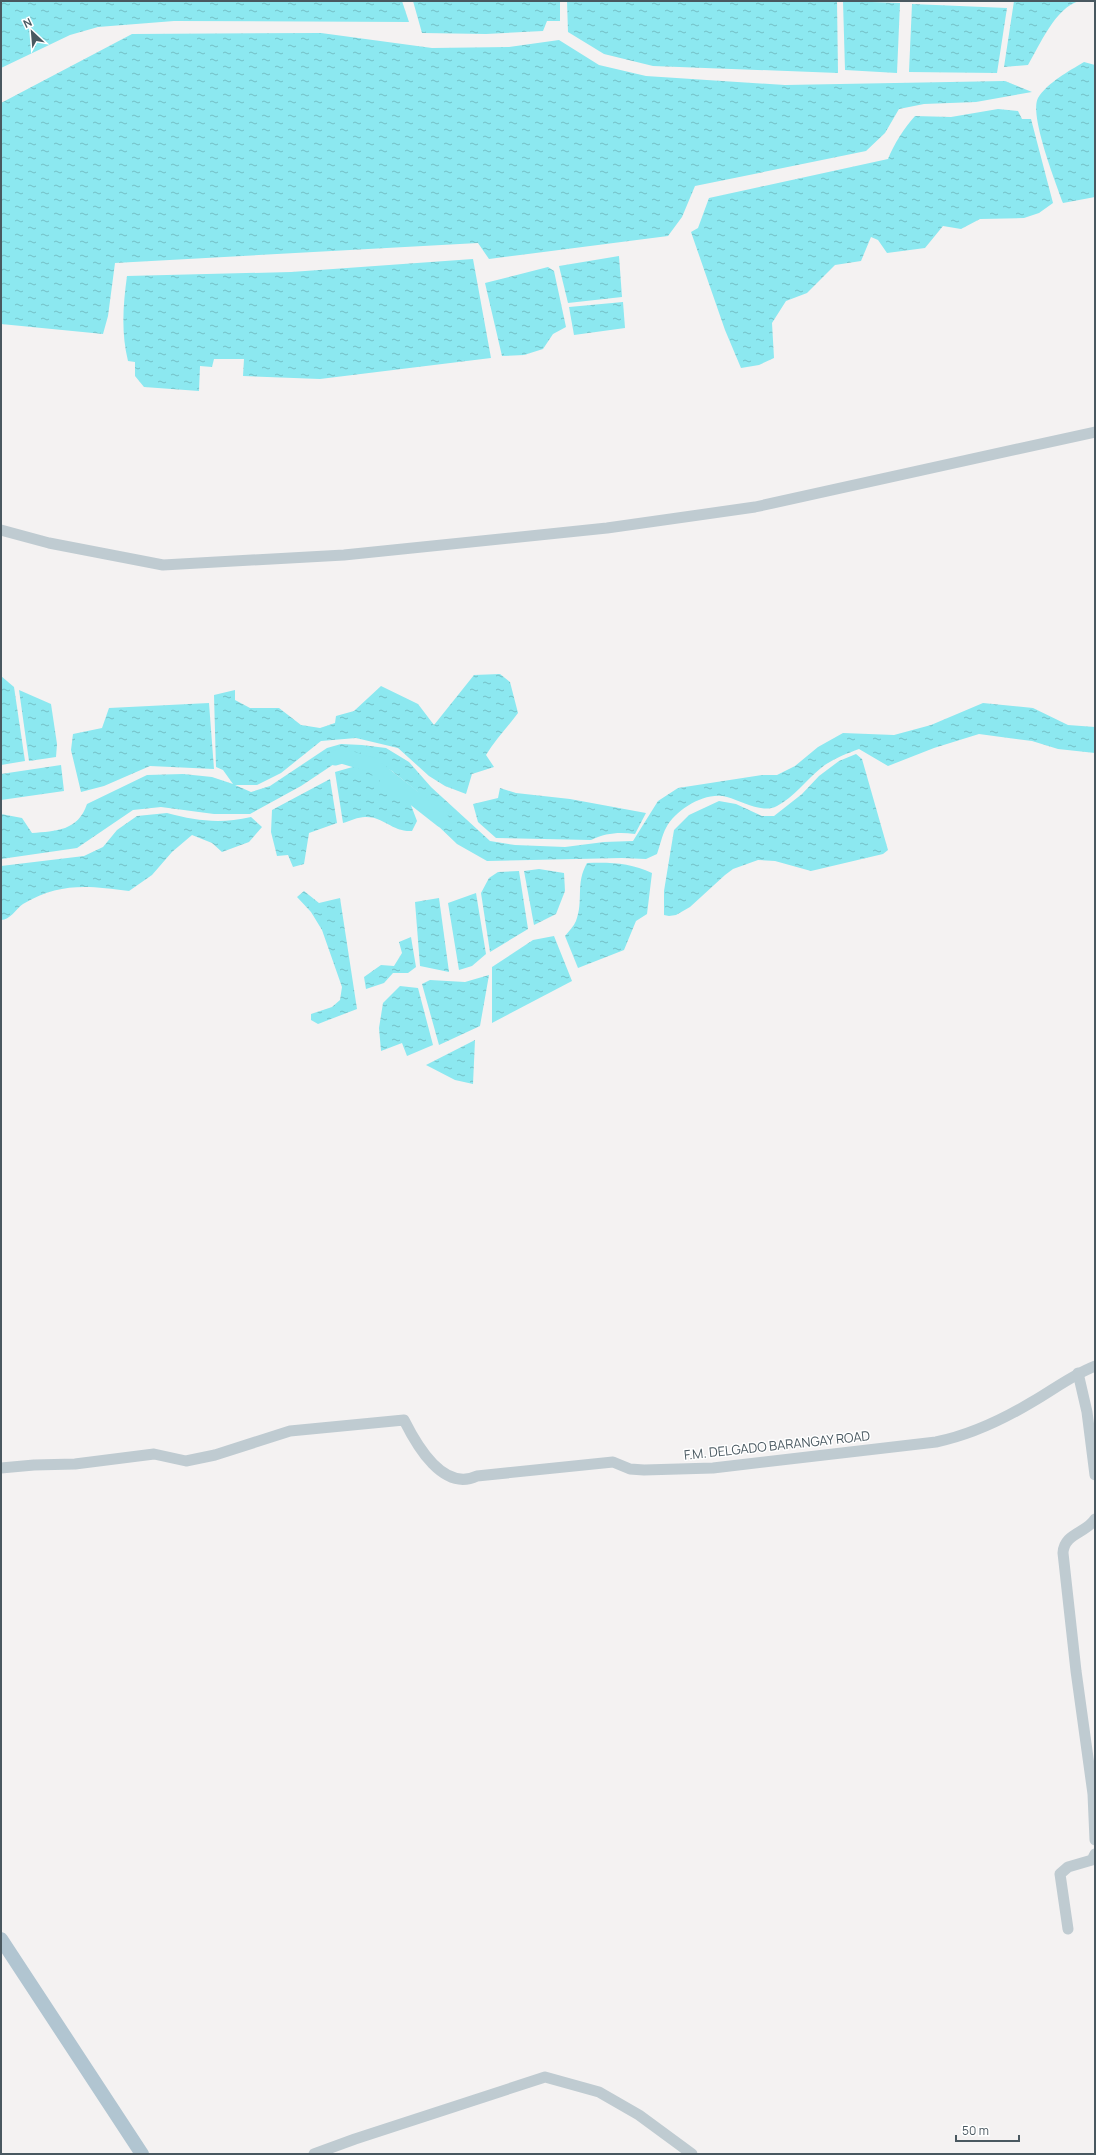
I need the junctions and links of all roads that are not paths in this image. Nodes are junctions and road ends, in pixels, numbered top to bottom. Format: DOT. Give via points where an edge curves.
graph roads {
  1 [pos="1095,432"];
  2 [pos="1,530"];
  3 [pos="1095,1366"];
  4 [pos="1078,1373"];
  5 [pos="1,1468"];
  6 [pos="1095,1475"];
  7 [pos="1095,1519"];
  8 [pos="1095,1840"];
  9 [pos="1095,1854"];
  10 [pos="1068,1929"];
  11 [pos="1,1939"];
  12 [pos="142,2154"];
  13 [pos="314,2154"];
  14 [pos="692,2154"];
  1 -- 2 [label="street" via="755,507 607,528 344,555 163,565 49,543"];
  3 -- 4 [label="street, F.M. DELGADO BARANGAY ROAD"];
  4 -- 5 [label="street, F.M. DELGADO BARANGAY ROAD" via="1006,1417 956,1438 713,1468 637,1470 613,1462 458,1480 444,1473 424,1455 404,1420 290,1431 215,1455 186,1461 154,1454 75,1464"];
  4 -- 6 [label="street" via="1087,1412"];
  7 -- 8 [label="street" via="1064,1545 1063,1557 1093,1794"];
  9 -- 10 [label="street" via="1092,1860 1068,1866 1060,1874"];
  11 -- 12 [label="main road"];
  13 -- 14 [label="street" via="355,2138 546,2077 599,2092 639,2115"];
}
